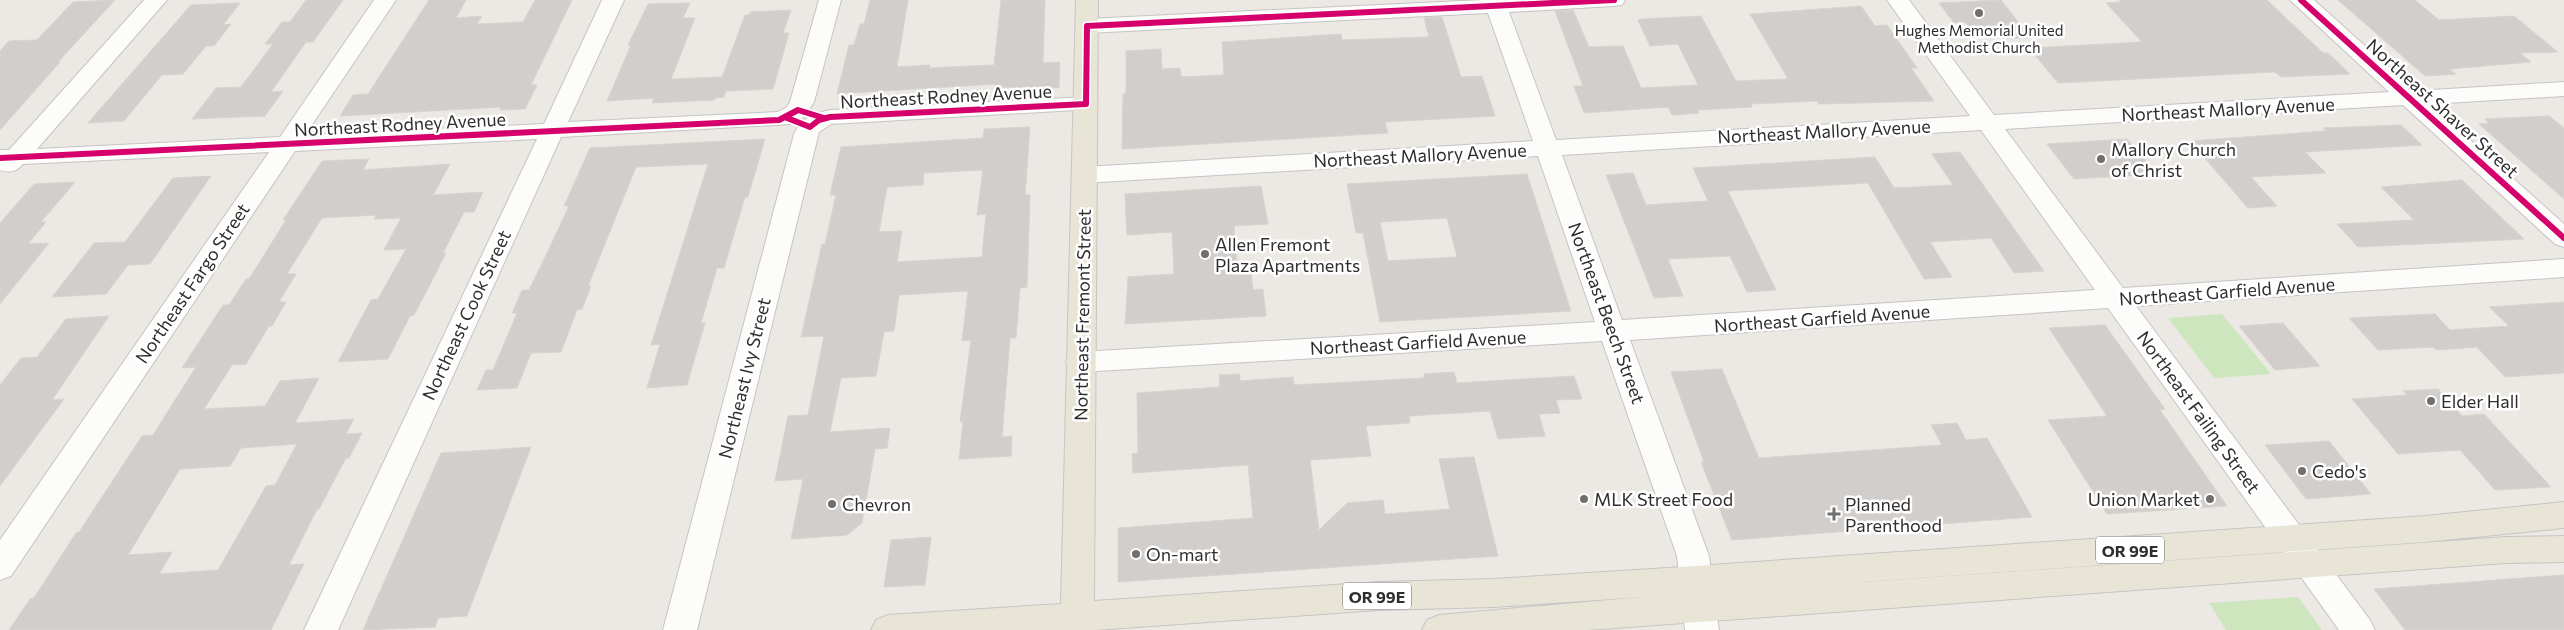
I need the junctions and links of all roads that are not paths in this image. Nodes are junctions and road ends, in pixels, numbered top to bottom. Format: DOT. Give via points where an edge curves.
graph roads {
  1 [pos="156,0"];
  2 [pos="384,0"];
  3 [pos="613,0"];
  4 [pos="830,0"];
  5 [pos="1087,0"];
  6 [pos="1614,0"];
  7 [pos="1898,0"];
  8 [pos="2301,0"];
  9 [pos="1495,3"];
  10 [pos="1087,26"];
  11 [pos="2564,89"];
  12 [pos="2410,98"];
  13 [pos="1086,104"];
  14 [pos="804,119"];
  15 [pos="1988,122"];
  16 [pos="551,132"];
  17 [pos="286,144"];
  18 [pos="1548,147"];
  19 [pos="8,158"];
  20 [pos="1084,174"];
  21 [pos="0,176"];
  22 [pos="2564,238"];
  23 [pos="2564,268"];
  24 [pos="2116,299"];
  25 [pos="1614,331"];
  26 [pos="1080,362"];
  27 [pos="2564,515"];
  28 [pos="2292,538"];
  29 [pos="2564,549"];
  30 [pos="2311,565"];
  31 [pos="0,566"];
  32 [pos="1699,606"];
  33 [pos="1077,623"];
  34 [pos="321,630"];
  35 [pos="680,630"];
  36 [pos="888,630"];
  37 [pos="1439,630"];
  38 [pos="2358,630"];
  1 -- 19 [label="street"];
  2 -- 17 [label="street, Northeast Fargo Street"];
  3 -- 16 [label="street, Northeast Cook Street"];
  4 -- 14 [label="street, Northeast Ivy Street"];
  5 -- 10 [label="main road, Northeast Fremont Street"];
  6 -- 9 [label="street"];
  7 -- 15 [label="street, Northeast Failing Street"];
  8 -- 12 [label="street, Northeast Shaver Street"];
  9 -- 10 [label="street"];
  9 -- 18 [label="street, Northeast Beech Street"];
  10 -- 13 [label="main road, Northeast Fremont Street"];
  11 -- 12 [label="street, Northeast Mallory Avenue"];
  12 -- 15 [label="street, Northeast Mallory Avenue"];
  12 -- 22 [label="street, Northeast Shaver Street"];
  13 -- 14 [label="street, Northeast Rodney Avenue"];
  13 -- 20 [label="main road, Northeast Fremont Street"];
  14 -- 16 [label="street, Northeast Rodney Avenue" via="790,116 779,120"];
  14 -- 35 [label="street, Northeast Ivy Street" via="806,134"];
  15 -- 18 [label="street, Northeast Mallory Avenue"];
  15 -- 24 [label="street, Northeast Failing Street"];
  16 -- 17 [label="street, Northeast Rodney Avenue"];
  16 -- 34 [label="street, Northeast Cook Street"];
  17 -- 19 [label="street, Northeast Rodney Avenue"];
  17 -- 31 [label="street, Northeast Fargo Street"];
  18 -- 20 [label="street, Northeast Mallory Avenue"];
  18 -- 25 [label="street, Northeast Beech Street"];
  19 -- 21 [label="street"];
  20 -- 26 [label="main road, Northeast Fremont Street"];
  23 -- 24 [label="street, Northeast Garfield Avenue"];
  24 -- 25 [label="street, Northeast Garfield Avenue"];
  24 -- 28 [label="street, Northeast Failing Street"];
  25 -- 26 [label="street, Northeast Garfield Avenue"];
  25 -- 32 [label="street, Northeast Beech Street" via="1693,556"];
  26 -- 33 [label="main road, Northeast Fremont Street"];
  27 -- 28 [label="main road, OR 99E"];
  28 -- 30 [label="street, Northeast Failing Street"];
  28 -- 32 [label="main road, OR 99E"];
  29 -- 30 [label="main road, OR 99E" via="2506,550"];
  30 -- 32 [label="main road, OR 99E"];
  30 -- 38 [label="street, Northeast Failing Street"];
  32 -- 33 [label="main road, OR 99E" via="1494,593 1378,596"];
  32 -- 37 [label="main road, OR 99E" via="1509,621"];
  33 -- 36 [label="main road, OR 99E"];
}
